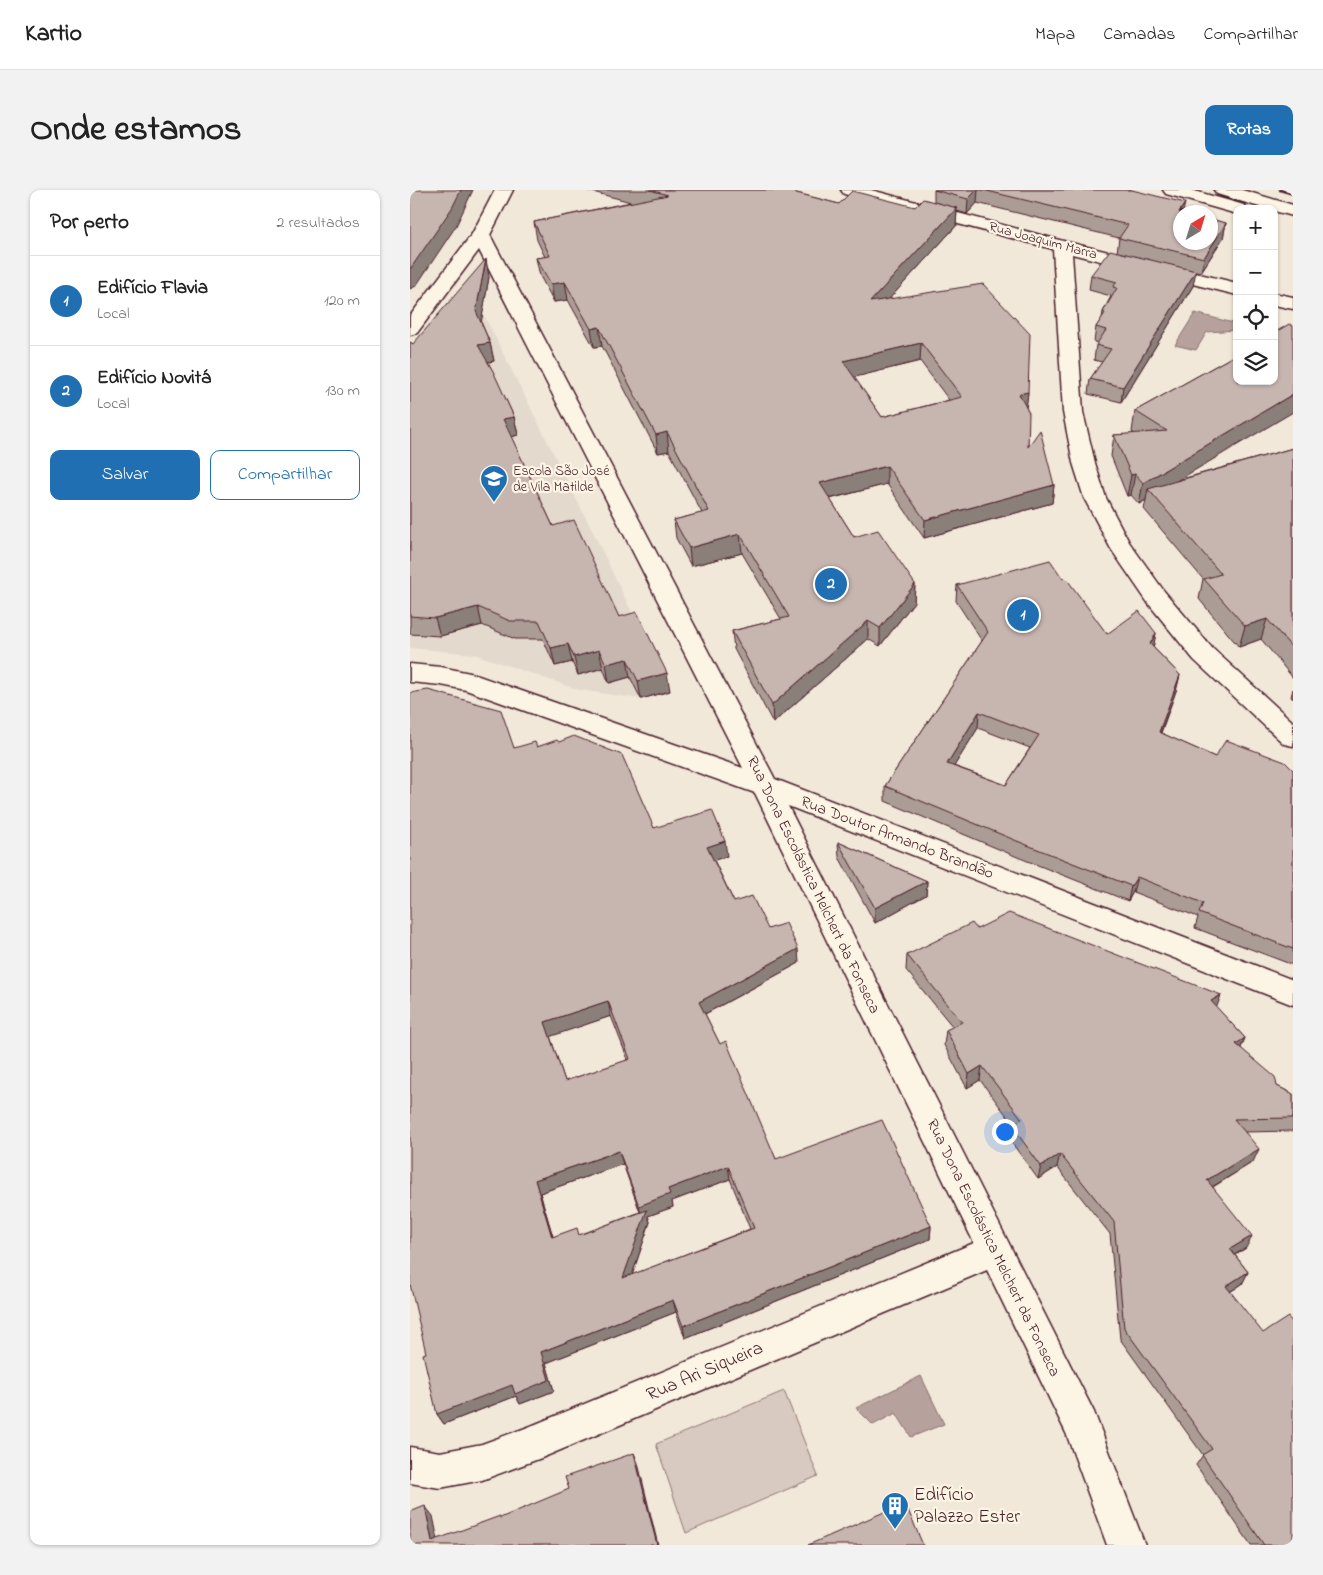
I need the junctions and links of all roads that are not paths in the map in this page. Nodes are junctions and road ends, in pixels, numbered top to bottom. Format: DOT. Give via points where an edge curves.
graph roads {
  1 [pos="504,190"];
  2 [pos="850,190"];
  3 [pos="1172,190"];
  4 [pos="1223,190"];
  5 [pos="1233,208"];
  6 [pos="1293,211"];
  7 [pos="1278,220"];
  8 [pos="1293,225"];
  9 [pos="481,235"];
  10 [pos="1062,246"];
  11 [pos="1233,288"];
  12 [pos="1278,299"];
  13 [pos="1293,303"];
  14 [pos="430,305"];
  15 [pos="410,308"];
  16 [pos="410,329"];
  17 [pos="410,673"];
  18 [pos="1293,737"];
  19 [pos="765,786"];
  20 [pos="1293,992"];
  21 [pos="994,1251"];
  22 [pos="410,1465"];
  23 [pos="1126,1545"];
  1 -- 9 [label="main road"];
  2 -- 10 [label="main road, Rua Joaquim Marra"];
  3 -- 5 [label="main road"];
  4 -- 6 [label="main road"];
  7 -- 8 [label="main road"];
  9 -- 14 [label="main road"];
  9 -- 19 [label="main road, Rua Dona Escolástica Melchert da Fonseca"];
  10 -- 11 [label="main road, Rua Joaquim Marra"];
  10 -- 18 [label="main road" via="1073,412 1095,498 1124,551 1156,597 1203,654"];
  12 -- 13 [label="main road"];
  14 -- 15 [label="main road"];
  14 -- 16 [label="main road"];
  17 -- 19 [label="main road, Rua Doutor Armando Brandão" via="470,682"];
  19 -- 20 [label="main road, Rua Doutor Armando Brandão"];
  19 -- 21 [label="main road, Rua Dona Escolástica Melchert da Fonseca"];
  21 -- 22 [label="main road, Rua Ari Siqueira" via="482,1462 440,1470"];
  21 -- 23 [label="main road, Rua Dona Escolástica Melchert da Fonseca" via="1081,1425"];
}
